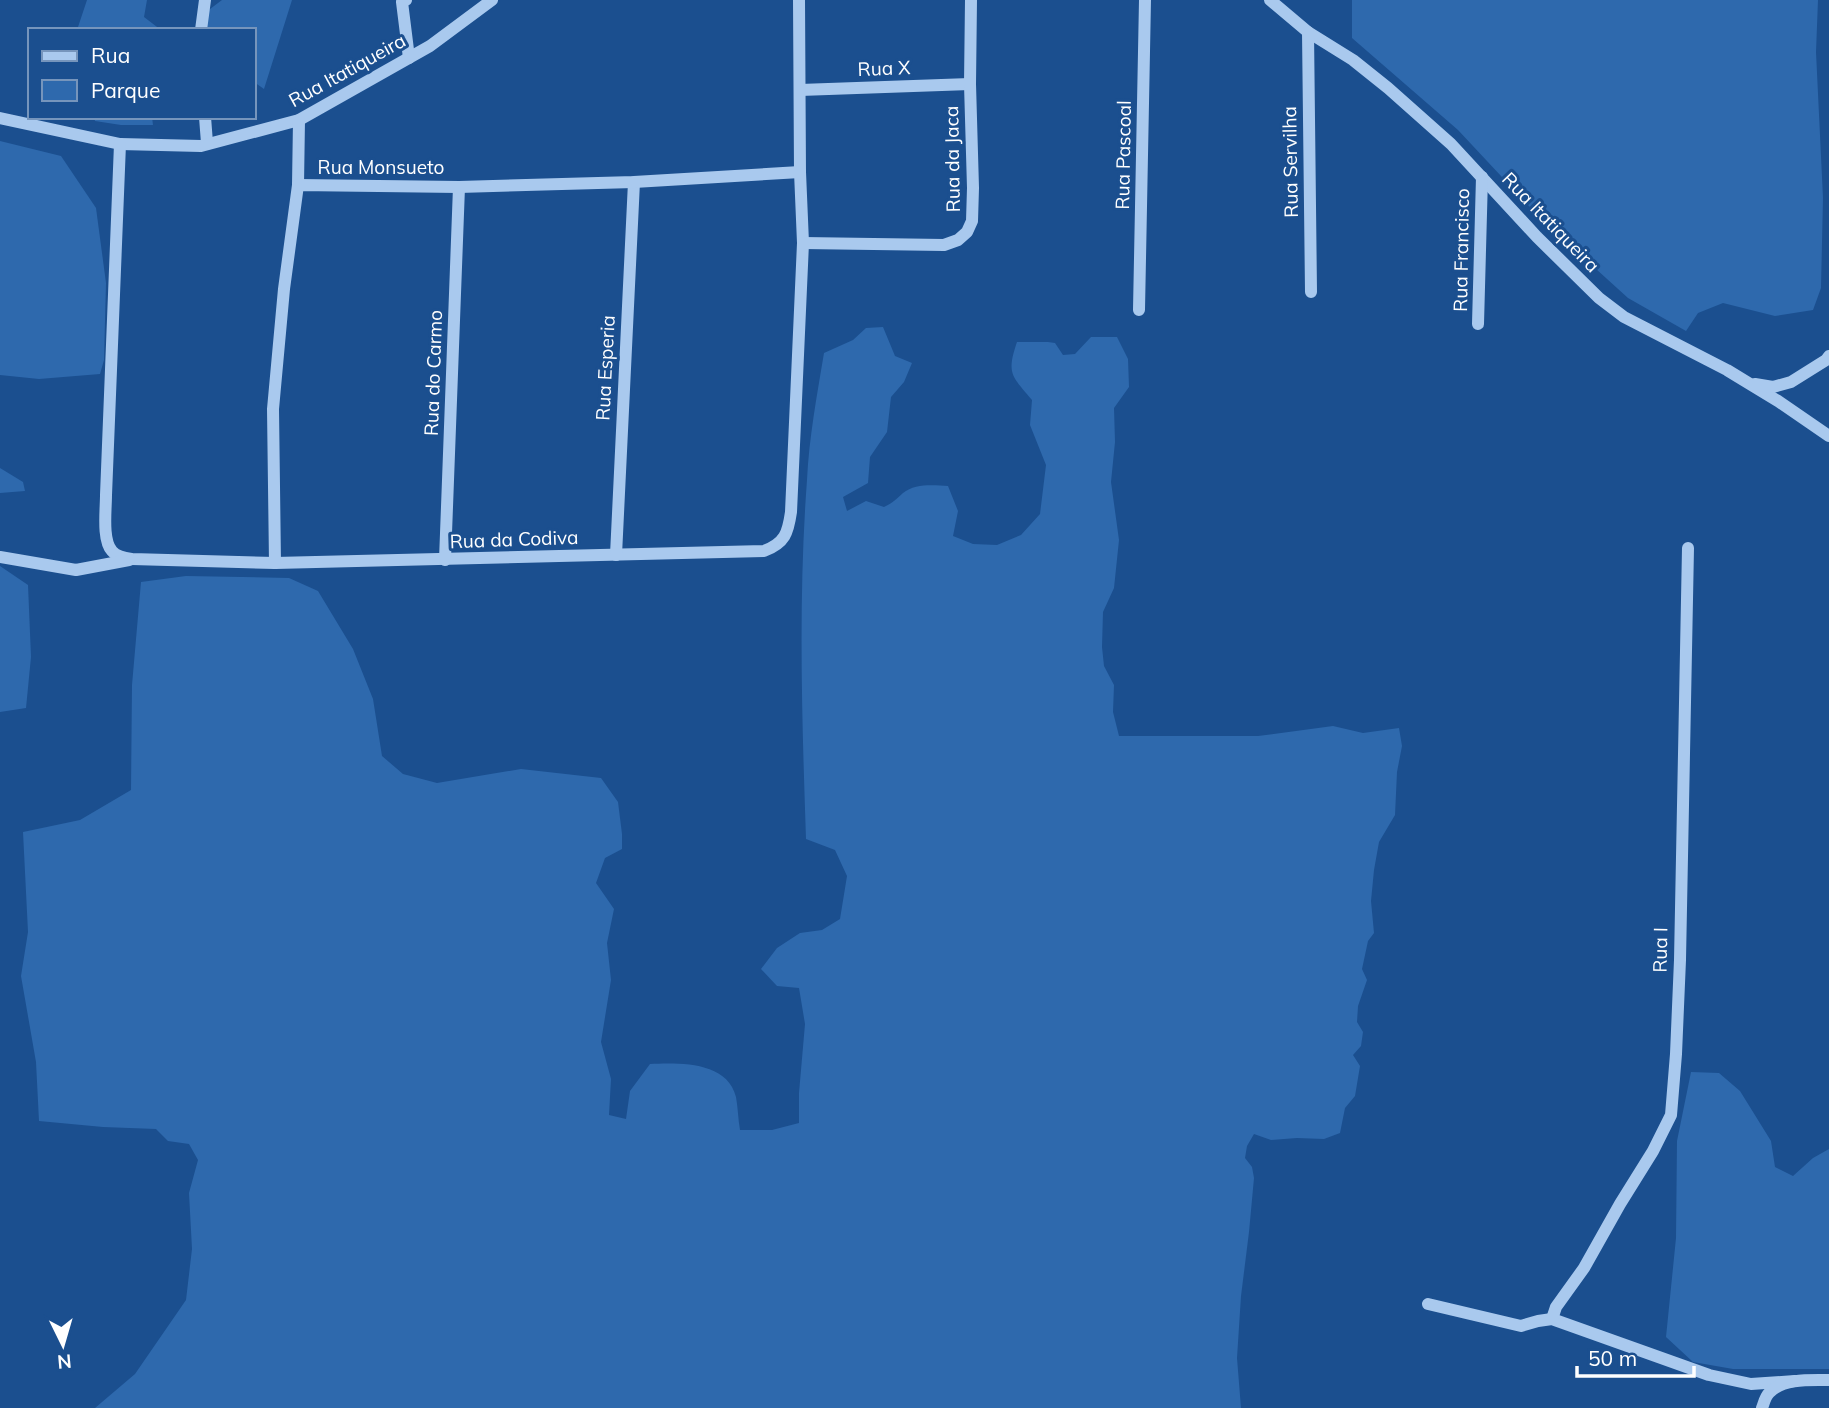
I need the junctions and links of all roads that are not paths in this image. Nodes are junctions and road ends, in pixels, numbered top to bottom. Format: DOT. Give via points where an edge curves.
graph roads {
  1 [pos="205,0"];
  2 [pos="492,0"];
  3 [pos="800,0"];
  4 [pos="971,0"];
  5 [pos="1145,0"];
  6 [pos="1270,0"];
  7 [pos="403,1"];
  8 [pos="201,28"];
  9 [pos="1308,32"];
  10 [pos="409,58"];
  11 [pos="970,84"];
  12 [pos="800,90"];
  13 [pos="0,118"];
  14 [pos="205,119"];
  15 [pos="299,121"];
  16 [pos="120,144"];
  17 [pos="207,144"];
  18 [pos="800,172"];
  19 [pos="1482,177"];
  20 [pos="634,182"];
  21 [pos="298,185"];
  22 [pos="460,187"];
  23 [pos="803,243"];
  24 [pos="1311,292"];
  25 [pos="1139,310"];
  26 [pos="1478,324"];
  27 [pos="1829,356"];
  28 [pos="1727,370"];
  29 [pos="1829,436"];
  30 [pos="1688,548"];
  31 [pos="616,555"];
  32 [pos="0,556"];
  33 [pos="132,559"];
  34 [pos="445,560"];
  35 [pos="275,563"];
  36 [pos="1428,1304"];
  37 [pos="1552,1319"];
  38 [pos="1829,1380"];
  39 [pos="1796,1381"];
  40 [pos="1751,1384"];
  41 [pos="1762,1408"];
  1 -- 8 [label="street"];
  2 -- 10 [label="street, Rua Itatiqueira"];
  3 -- 12 [label="street, Rua da Codiva"];
  4 -- 11 [label="street, Rua da Jaca"];
  5 -- 25 [label="street, Rua Pascoal"];
  6 -- 9 [label="street, Rua Itatiqueira"];
  7 -- 10 [label="street"];
  9 -- 19 [label="street, Rua Itatiqueira" via="1388,88"];
  9 -- 24 [label="street, Rua Servilha"];
  10 -- 15 [label="street, Rua Itatiqueira"];
  11 -- 12 [label="street, Rua X"];
  11 -- 23 [label="street, Rua da Jaca" via="973,188 967,232 944,245"];
  12 -- 18 [label="street, Rua da Codiva"];
  13 -- 16 [label="street, Rua Itatiqueira"];
  14 -- 17 [label="street"];
  15 -- 17 [label="street, Rua Itatiqueira"];
  15 -- 21 [label="street"];
  16 -- 17 [label="street, Rua Itatiqueira"];
  16 -- 33 [label="street" via="106,540 119,557"];
  18 -- 20 [label="street, Rua Monsueto"];
  18 -- 23 [label="street, Rua da Codiva"];
  19 -- 26 [label="street, Rua Francisco"];
  19 -- 28 [label="street, Rua Itatiqueira" via="1599,298 1624,317"];
  20 -- 22 [label="street, Rua Monsueto"];
  20 -- 31 [label="street, Rua Esperia"];
  21 -- 22 [label="street, Rua Monsueto"];
  21 -- 35 [label="street, Rua Monsueto" via="273,409"];
  22 -- 34 [label="street, Rua do Carmo"];
  23 -- 31 [label="street, Rua da Codiva" via="791,512 785,537 764,551"];
  27 -- 28 [label="street" via="1791,383 1773,387 1748,383"];
  28 -- 29 [label="street, Rua Itatiqueira"];
  30 -- 37 [label="street, Rua I" via="1680,960 1671,1115"];
  31 -- 34 [label="street, Rua da Codiva"];
  32 -- 33 [label="street, Rua da Codiva" via="76,570"];
  33 -- 35 [label="street, Rua da Codiva"];
  34 -- 35 [label="street, Rua da Codiva"];
  36 -- 37 [label="street" via="1521,1326"];
  37 -- 40 [label="street" via="1709,1375"];
  38 -- 39 [label="street"];
  39 -- 40 [label="street"];
  39 -- 41 [label="street" via="1777,1386 1767,1394"];
  40 -- 41 [label="street"];
}
